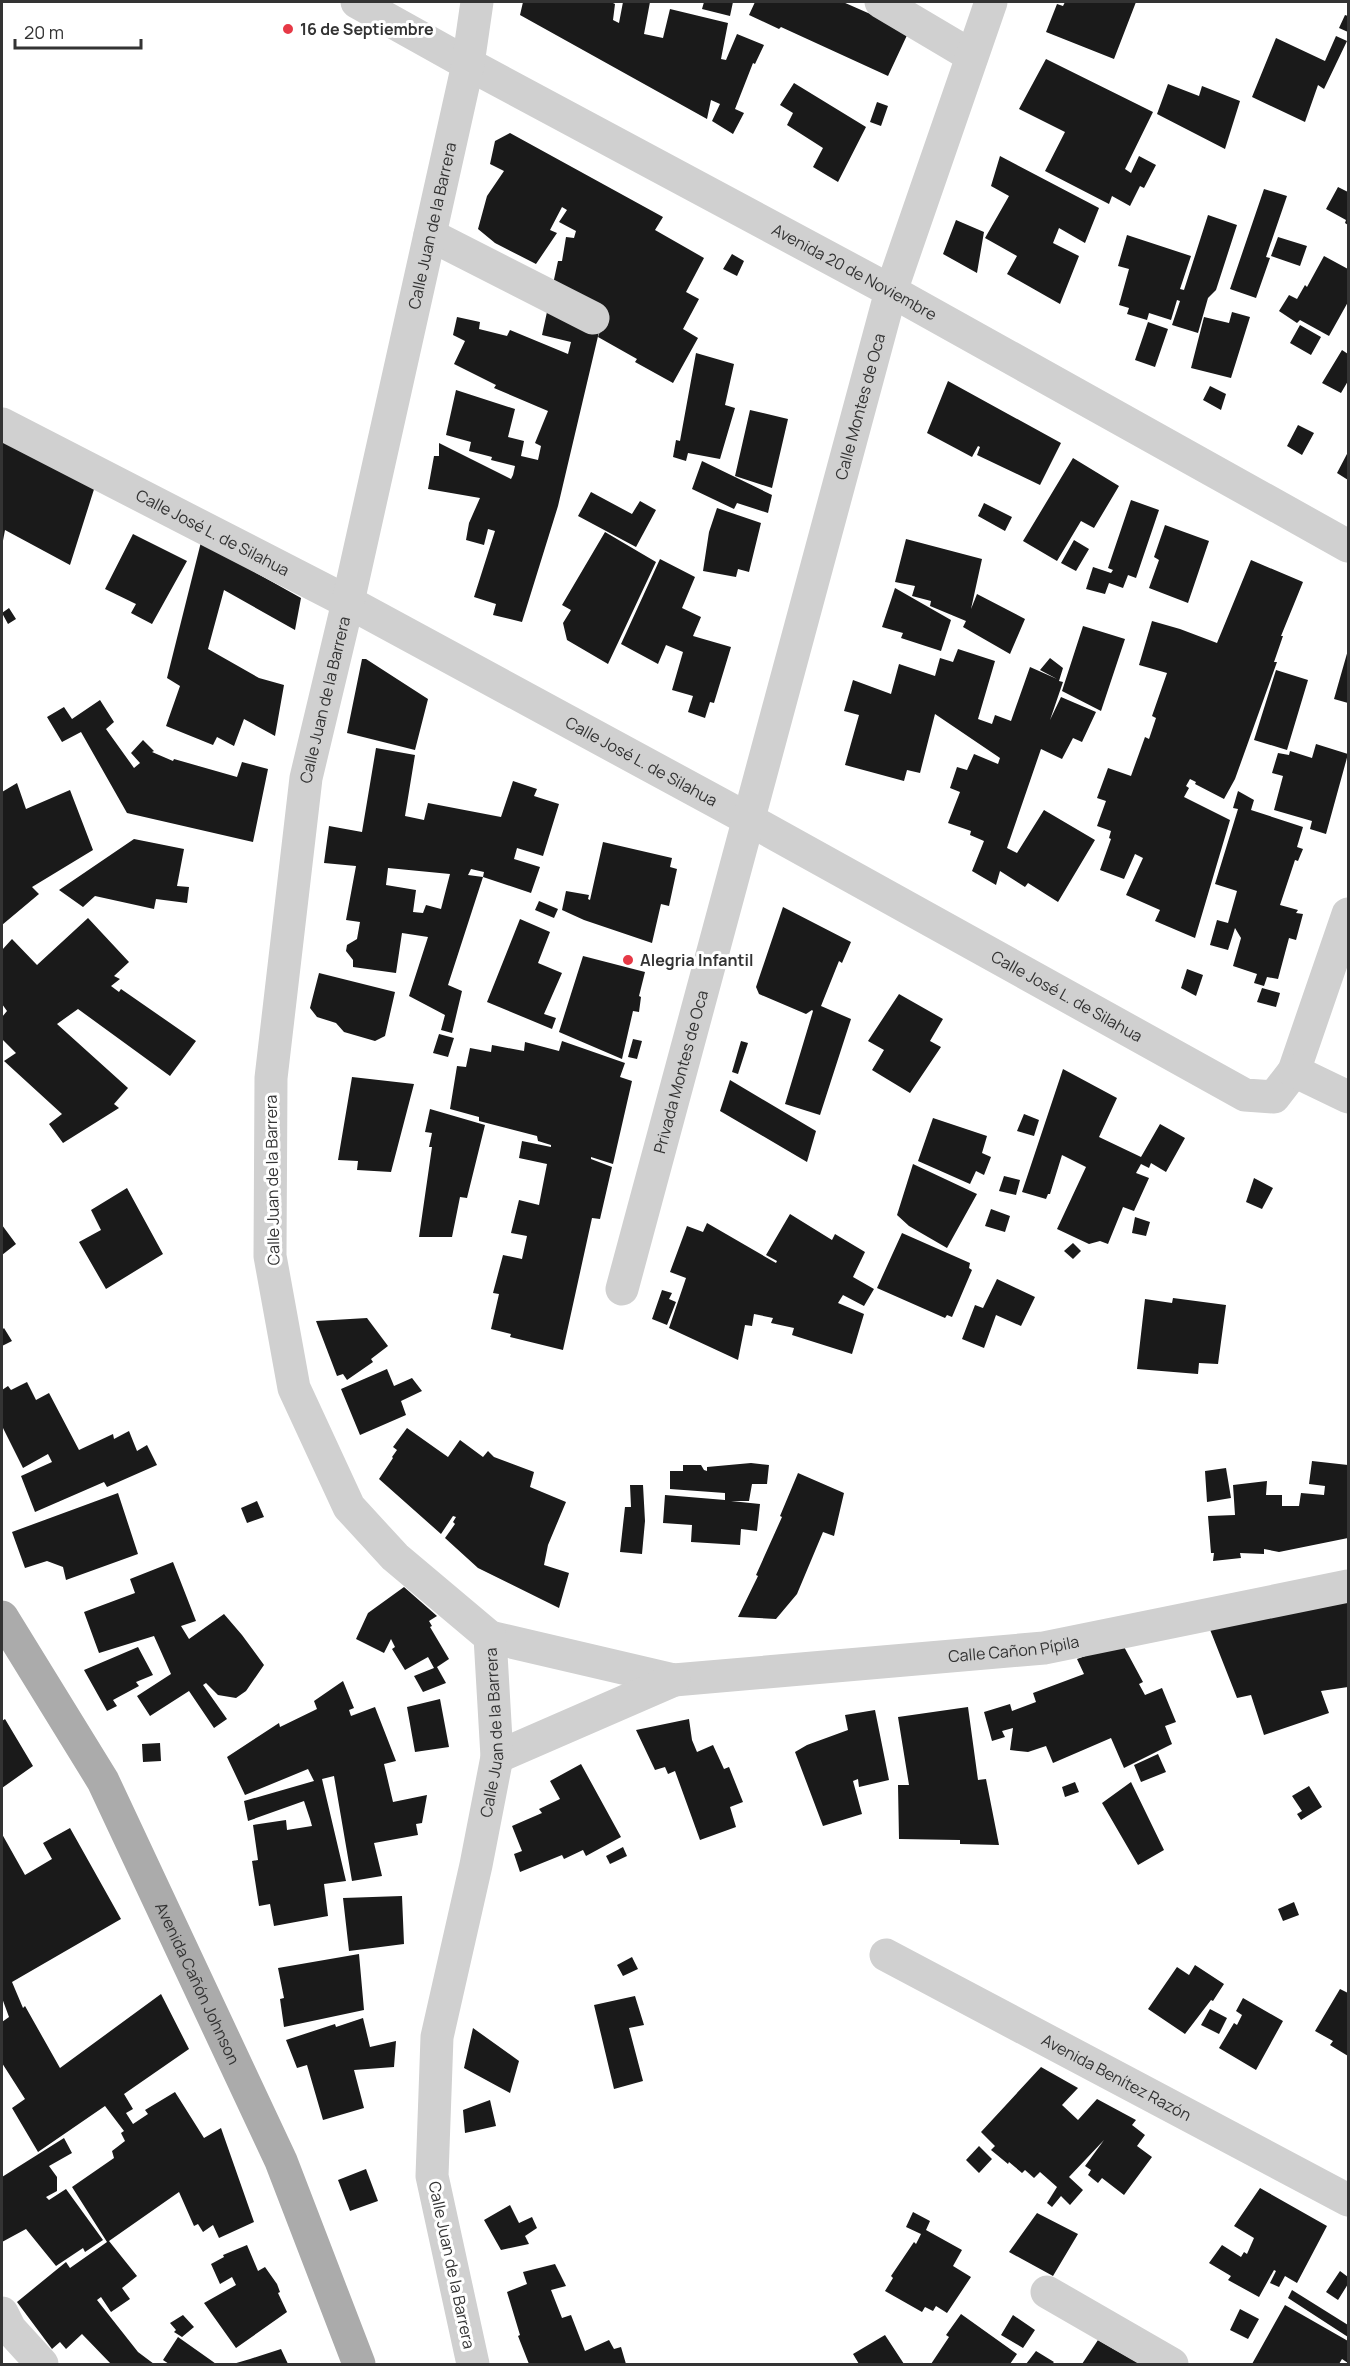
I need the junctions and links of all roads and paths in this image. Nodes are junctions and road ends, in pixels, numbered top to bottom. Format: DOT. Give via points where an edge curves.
graph roads {
  1 [pos="357,2"];
  2 [pos="477,2"];
  3 [pos="881,2"];
  4 [pos="991,2"];
  5 [pos="972,56"];
  6 [pos="468,64"];
  7 [pos="430,235"];
  8 [pos="891,291"];
  9 [pos="593,318"];
  10 [pos="4,425"];
  11 [pos="1348,546"];
  12 [pos="348,602"];
  13 [pos="748,819"];
  14 [pos="1348,914"];
  15 [pos="1341,962"];
  16 [pos="1294,1071"];
  17 [pos="1348,1097"];
  18 [pos="622,1289"];
  19 [pos="1348,1586"];
  20 [pos="2,1617"];
  21 [pos="490,1637"];
  22 [pos="674,1680"];
  23 [pos="497,1757"];
  24 [pos="886,1955"];
  25 [pos="1348,2200"];
  26 [pos="1047,2292"];
  27 [pos="2,2313"];
  28 [pos="42,2364"];
  29 [pos="359,2364"];
  30 [pos="473,2364"];
  31 [pos="1172,2364"];
  1 -- 6 [label="street, Avenida 20 de Noviembre"];
  2 -- 6 [label="street, Calle Juan de la Barrera"];
  3 -- 5 [label="street"];
  4 -- 5 [label="street, Calle Montes de Oca"];
  5 -- 8 [label="street, Calle Montes de Oca"];
  6 -- 7 [label="street, Calle Juan de la Barrera"];
  6 -- 8 [label="street, Avenida 20 de Noviembre"];
  7 -- 9 [label="street"];
  7 -- 12 [label="street, Calle Juan de la Barrera"];
  8 -- 11 [label="street, Avenida 20 de Noviembre"];
  8 -- 13 [label="street, Calle Montes de Oca"];
  10 -- 12 [label="street, Calle José L. de Silahua"];
  12 -- 13 [label="street, Calle José L. de Silahua"];
  12 -- 21 [label="street, Calle Juan de la Barrera" via="306,778 271,1078 270,1256 294,1388 349,1507 394,1557"];
  13 -- 16 [label="street, Calle José L. de Silahua" via="1245,1095 1274,1097"];
  13 -- 18 [label="street, Privada Montes de Oca"];
  14 -- 15 [label="street"];
  15 -- 16 [label="street"];
  16 -- 17 [label="street"];
  19 -- 22 [label="street, Calle Cañon Pípila" via="1044,1648"];
  20 -- 29 [label="main road, Avenida Cañón Johnson" via="103,1781 281,2161"];
  21 -- 22 [label="street, Calle Cañon Pípila"];
  21 -- 23 [label="street, Calle Juan de la Barrera"];
  22 -- 23 [label="street, Calle Cañon Pípila"];
  23 -- 30 [label="street, Calle Juan de la Barrera" via="437,2037 432,2176"];
  24 -- 25 [label="street, Avenida Benítez Razón"];
  26 -- 31 [label="street"];
  27 -- 28 [label="street" via="10,2329"];
}
